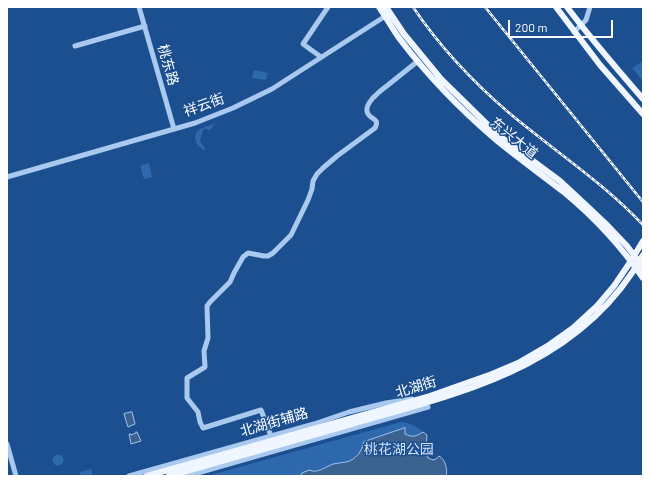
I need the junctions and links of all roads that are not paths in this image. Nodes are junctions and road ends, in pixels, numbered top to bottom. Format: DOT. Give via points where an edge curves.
graph roads {
  1 [pos="139,7"];
  2 [pos="328,7"];
  3 [pos="380,7"];
  4 [pos="556,7"];
  5 [pos="567,7"];
  6 [pos="590,7"];
  7 [pos="387,12"];
  8 [pos="145,26"];
  9 [pos="581,26"];
  10 [pos="574,32"];
  11 [pos="75,46"];
  12 [pos="321,57"];
  13 [pos="418,61"];
  14 [pos="643,99"];
  15 [pos="635,105"];
  16 [pos="643,114"];
  17 [pos="643,118"];
  18 [pos="174,129"];
  19 [pos="7,177"];
  20 [pos="643,240"];
  21 [pos="643,255"];
  22 [pos="633,258"];
  23 [pos="642,265"];
  24 [pos="636,268"];
  25 [pos="643,278"];
  26 [pos="643,282"];
  27 [pos="428,407"];
  28 [pos="290,433"];
  29 [pos="270,436"];
  30 [pos="7,444"];
  31 [pos="236,448"];
  32 [pos="16,476"];
  33 [pos="129,476"];
  34 [pos="148,476"];
  35 [pos="169,476"];
  36 [pos="187,476"];
  1 -- 8 [label="street, 桃东路"];
  2 -- 12 [label="street" via="303,44"];
  3 -- 7 [label="main road, 东兴大道"];
  4 -- 10 [label="main road"];
  5 -- 9 [label="main road"];
  6 -- 9 [label="street"];
  7 -- 12 [label="street, 祥云街"];
  7 -- 13 [label="main road, 东兴大道" via="399,38"];
  7 -- 22 [label="main road, 东兴大道" via="441,79 464,103 498,135 560,181 608,226"];
  8 -- 11 [label="street"];
  8 -- 18 [label="street, 桃东路"];
  9 -- 10 [label="street"];
  9 -- 14 [label="main road"];
  10 -- 15 [label="main road"];
  12 -- 18 [label="street, 祥云街" via="255,98"];
  13 -- 22 [label="main road, 东兴大道" via="460,108 587,212"];
  13 -- 29 [label="street" via="375,95 367,111 377,122 372,131 317,174 291,235 268,256 248,252 230,282 207,306 208,338 204,351 206,366 186,378 187,398 198,412 204,428 261,410"];
  15 -- 16 [label="main road"];
  15 -- 17 [label="main road"];
  18 -- 19 [label="street, 祥云街"];
  20 -- 22 [label="main road, 北湖街"];
  21 -- 23 [label="main road, 北湖街"];
  22 -- 23 [label="main road, 东兴大道"];
  22 -- 24 [label="main road, 东兴大道"];
  22 -- 28 [label="main road, 北湖街" via="597,306 573,328 518,363 426,397"];
  23 -- 24 [label="main road, 北湖街"];
  24 -- 25 [label="main road, 东兴大道"];
  24 -- 26 [label="street"];
  24 -- 35 [label="main road, 北湖街" via="592,320 572,336 514,371 429,402"];
  27 -- 36 [label="street, 北湖街辅路"];
  28 -- 29 [label="street, 北湖街辅路"];
  28 -- 31 [label="main road, 北湖街"];
  29 -- 31 [label="street, 北湖街辅路"];
  30 -- 32 [label="street"];
  31 -- 33 [label="street, 北湖街辅路"];
  31 -- 34 [label="main road, 北湖街"];
}
